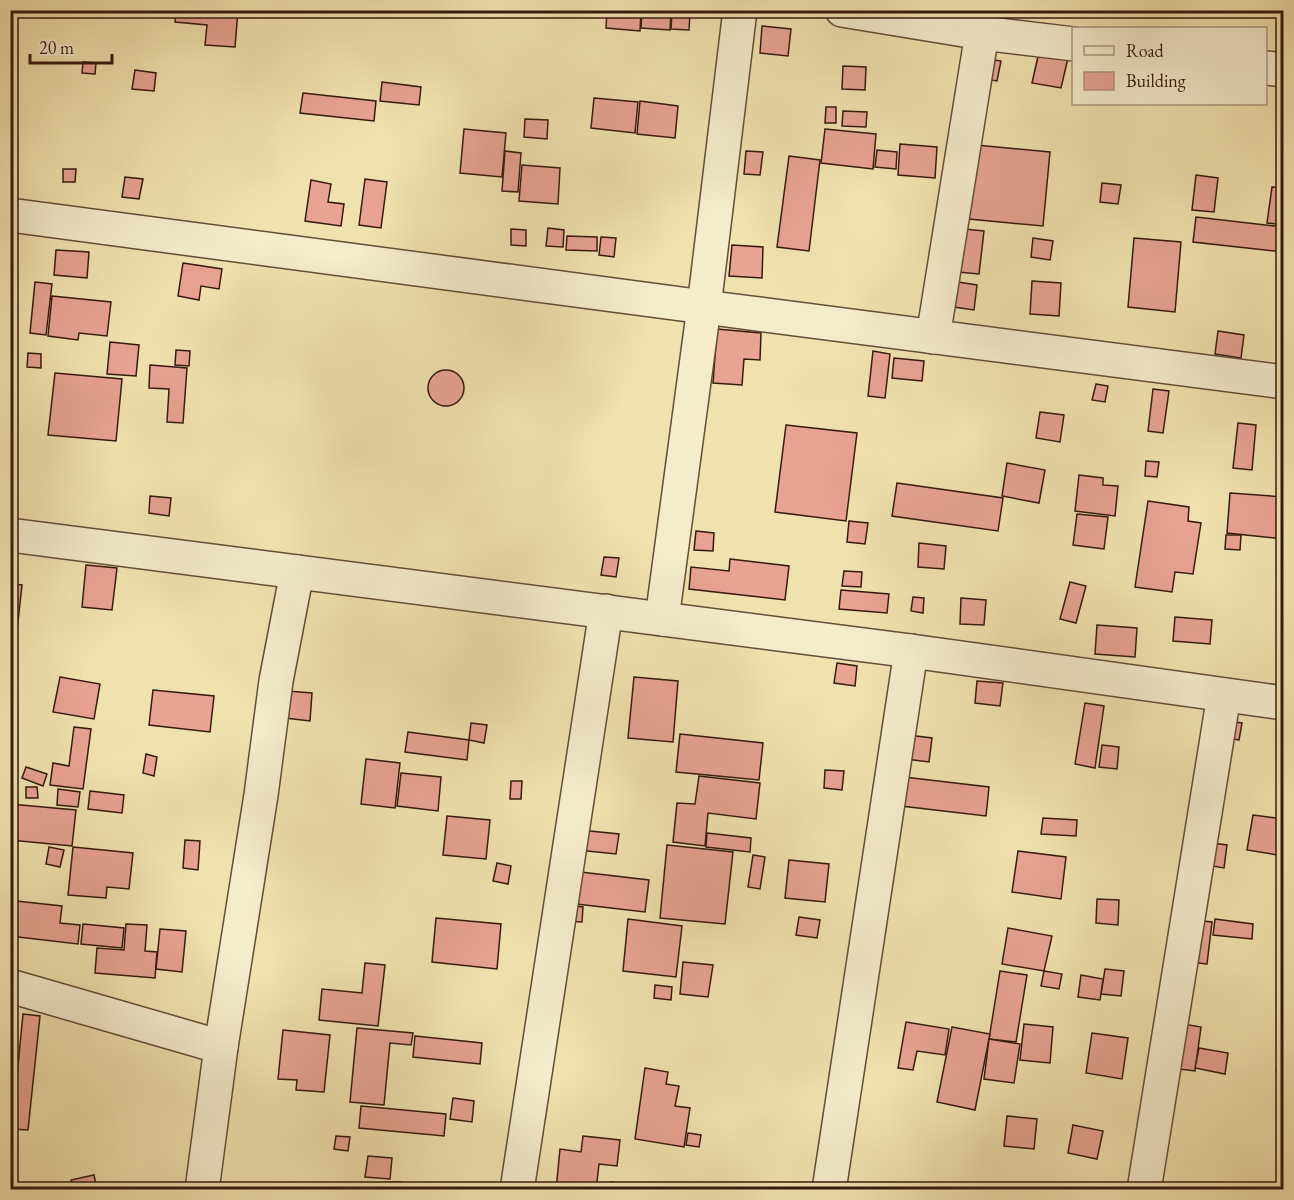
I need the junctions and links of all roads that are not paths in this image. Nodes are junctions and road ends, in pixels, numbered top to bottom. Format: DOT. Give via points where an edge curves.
graph roads {
  1 [pos="740,10"];
  2 [pos="842,10"];
  3 [pos="982,33"];
  4 [pos="1072,44"];
  5 [pos="1267,68"];
  6 [pos="1284,70"];
  7 [pos="10,215"];
  8 [pos="704,307"];
  9 [pos="933,337"];
  10 [pos="1284,382"];
  11 [pos="10,535"];
  12 [pos="297,572"];
  13 [pos="606,611"];
  14 [pos="662,619"];
  15 [pos="911,651"];
  16 [pos="1224,695"];
  17 [pos="1284,703"];
  18 [pos="10,986"];
  19 [pos="221,1047"];
  20 [pos="202,1190"];
  21 [pos="517,1190"];
  22 [pos="829,1190"];
  23 [pos="1144,1190"];
  1 -- 8 [label="street"];
  2 -- 3 [label="street"];
  3 -- 4 [label="street"];
  3 -- 9 [label="street"];
  5 -- 6 [label="street"];
  7 -- 8 [label="street"];
  8 -- 9 [label="street"];
  8 -- 14 [label="street"];
  9 -- 10 [label="street"];
  11 -- 12 [label="street"];
  12 -- 13 [label="street"];
  12 -- 19 [label="street" via="276,681"];
  13 -- 14 [label="street"];
  13 -- 21 [label="street"];
  14 -- 15 [label="street"];
  15 -- 16 [label="street"];
  15 -- 22 [label="street"];
  16 -- 17 [label="street"];
  16 -- 23 [label="street"];
  18 -- 19 [label="street"];
  19 -- 20 [label="street"];
}
